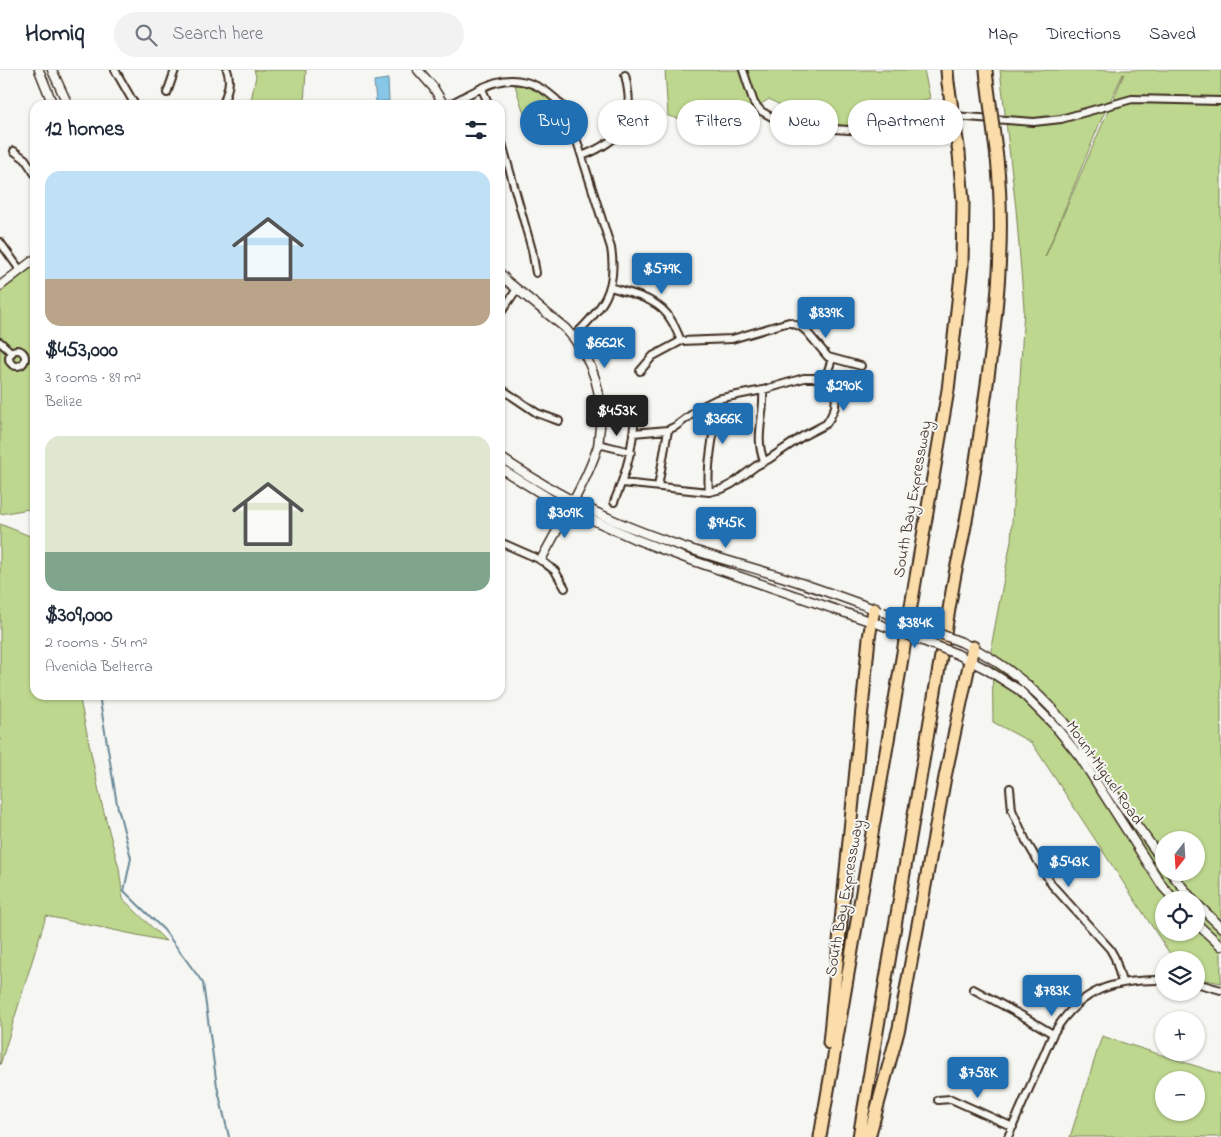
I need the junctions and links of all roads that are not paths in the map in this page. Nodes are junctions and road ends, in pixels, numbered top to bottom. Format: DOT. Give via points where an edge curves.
graph roads {
  1 [pos="38,70"];
  2 [pos="52,70"];
  3 [pos="115,70"];
  4 [pos="175,70"];
  5 [pos="418,70"];
  6 [pos="743,70"];
  7 [pos="947,70"];
  8 [pos="228,73"];
  9 [pos="625,74"];
  10 [pos="986,75"];
  11 [pos="482,89"];
  12 [pos="167,93"];
  13 [pos="51,100"];
  14 [pos="66,100"];
  15 [pos="132,100"];
  16 [pos="224,100"];
  17 [pos="441,100"];
  18 [pos="459,100"];
  19 [pos="487,100"];
  20 [pos="1221,101"];
  21 [pos="14,151"];
  22 [pos="505,154"];
  23 [pos="582,156"];
  24 [pos="30,166"];
  25 [pos="0,242"];
  26 [pos="30,263"];
  27 [pos="20,270"];
  28 [pos="536,273"];
  29 [pos="505,278"];
  30 [pos="0,286"];
  31 [pos="610,287"];
  32 [pos="517,289"];
  33 [pos="505,307"];
  34 [pos="573,336"];
  35 [pos="681,341"];
  36 [pos="0,342"];
  37 [pos="12,352"];
  38 [pos="832,359"];
  39 [pos="861,366"];
  40 [pos="640,372"];
  41 [pos="824,382"];
  42 [pos="763,390"];
  43 [pos="505,392"];
  44 [pos="717,399"];
  45 [pos="634,413"];
  46 [pos="559,421"];
  47 [pos="668,430"];
  48 [pos="633,433"];
  49 [pos="598,444"];
  50 [pos="631,452"];
  51 [pos="505,460"];
  52 [pos="764,461"];
  53 [pos="505,471"];
  54 [pos="622,483"];
  55 [pos="658,487"];
  56 [pos="709,492"];
  57 [pos="573,500"];
  58 [pos="614,502"];
  59 [pos="568,508"];
  60 [pos="505,544"];
  61 [pos="541,560"];
  62 [pos="565,588"];
  63 [pos="879,610"];
  64 [pos="875,623"];
  65 [pos="973,647"];
  66 [pos="970,660"];
  67 [pos="1010,788"];
  68 [pos="1155,850"];
  69 [pos="1178,881"];
  70 [pos="1167,891"];
  71 [pos="1186,891"];
  72 [pos="1205,912"];
  73 [pos="1221,927"];
  74 [pos="1205,931"];
  75 [pos="1221,946"];
  76 [pos="1155,980"];
  77 [pos="1122,982"];
  78 [pos="1205,986"];
  79 [pos="973,989"];
  80 [pos="1221,990"];
  81 [pos="1053,1034"];
  82 [pos="938,1100"];
  83 [pos="1013,1127"];
  84 [pos="819,1137"];
  85 [pos="859,1137"];
  86 [pos="869,1137"];
  87 [pos="1008,1137"];
  1 -- 13 [label="street"];
  2 -- 14 [label="street"];
  3 -- 15 [label="street"];
  4 -- 12 [label="street"];
  5 -- 17 [label="street"];
  6 -- 20 [label="street" via="754,103 761,111 777,120 802,127 849,130 897,116 926,114 1034,122 1061,119 1132,99"];
  7 -- 84 [label="highway, South Bay Expressway, bridge" via="963,209 962,266 948,390"];
  8 -- 16 [label="street" via="229,85"];
  9 -- 23 [label="street" via="630,105 622,129 604,147"];
  10 -- 85 [label="highway, bridge" via="1000,203 998,304 991,364"];
  11 -- 18 [label="street"];
  11 -- 19 [label="street"];
  11 -- 23 [label="street" via="497,82 518,81 550,94 569,116"];
  21 -- 24 [label="street"];
  22 -- 28 [label="street"];
  23 -- 31 [label="street" via="611,248 613,271"];
  25 -- 27 [label="street"];
  26 -- 27 [label="street"];
  27 -- 30 [label="street"];
  29 -- 32 [label="street"];
  31 -- 34 [label="street" via="598,312"];
  31 -- 35 [label="street" via="650,300 664,310"];
  32 -- 33 [label="street"];
  32 -- 34 [label="street"];
  34 -- 49 [label="street" via="594,372 601,408"];
  35 -- 38 [label="street" via="732,339 789,322 808,332 824,355"];
  35 -- 40 [label="street" via="653,356"];
  36 -- 37 [label="street"];
  38 -- 39 [label="street"];
  38 -- 41 [label="street"];
  41 -- 42 [label="street" via="804,378"];
  41 -- 52 [label="street" via="833,388 836,396 835,407 826,424"];
  42 -- 44 [label="street"];
  42 -- 52 [label="street" via="759,445"];
  43 -- 46 [label="street" via="537,414"];
  44 -- 47 [label="street"];
  44 -- 56 [label="street"];
  45 -- 48 [label="street"];
  47 -- 48 [label="street"];
  47 -- 55 [label="street"];
  48 -- 50 [label="street"];
  49 -- 50 [label="street"];
  49 -- 57 [label="street"];
  50 -- 54 [label="street"];
  51 -- 57 [label="street, Mount Miguel Road"];
  52 -- 56 [label="street" via="732,484"];
  53 -- 59 [label="street, Mount Miguel Road"];
  54 -- 55 [label="street"];
  54 -- 58 [label="street"];
  55 -- 56 [label="street"];
  57 -- 59 [label="street"];
  57 -- 63 [label="street, Mount Miguel Road" via="611,520 690,550"];
  59 -- 61 [label="street"];
  59 -- 64 [label="street, Mount Miguel Road" via="620,533 688,559"];
  60 -- 61 [label="street"];
  61 -- 62 [label="street" via="555,571"];
  63 -- 64 [label="highway"];
  63 -- 65 [label="street, Mount Miguel Road, bridge"];
  64 -- 66 [label="street, Mount Miguel Road, bridge"];
  64 -- 84 [label="highway" via="842,900"];
  65 -- 66 [label="highway"];
  65 -- 68 [label="street, Mount Miguel Road" via="1015,675 1055,712"];
  66 -- 70 [label="street, Mount Miguel Road" via="1019,690 1054,725 1080,757"];
  66 -- 86 [label="highway" via="899,1028"];
  67 -- 77 [label="street" via="1012,810 1030,847 1052,885 1107,944"];
  69 -- 71 [label="street"];
  72 -- 73 [label="street"];
  74 -- 75 [label="street"];
  76 -- 77 [label="street"];
  77 -- 81 [label="street" via="1080,1002"];
  78 -- 80 [label="street"];
  79 -- 81 [label="street"];
  81 -- 83 [label="street"];
  82 -- 83 [label="street" via="951,1100"];
  83 -- 87 [label="street"];
}
